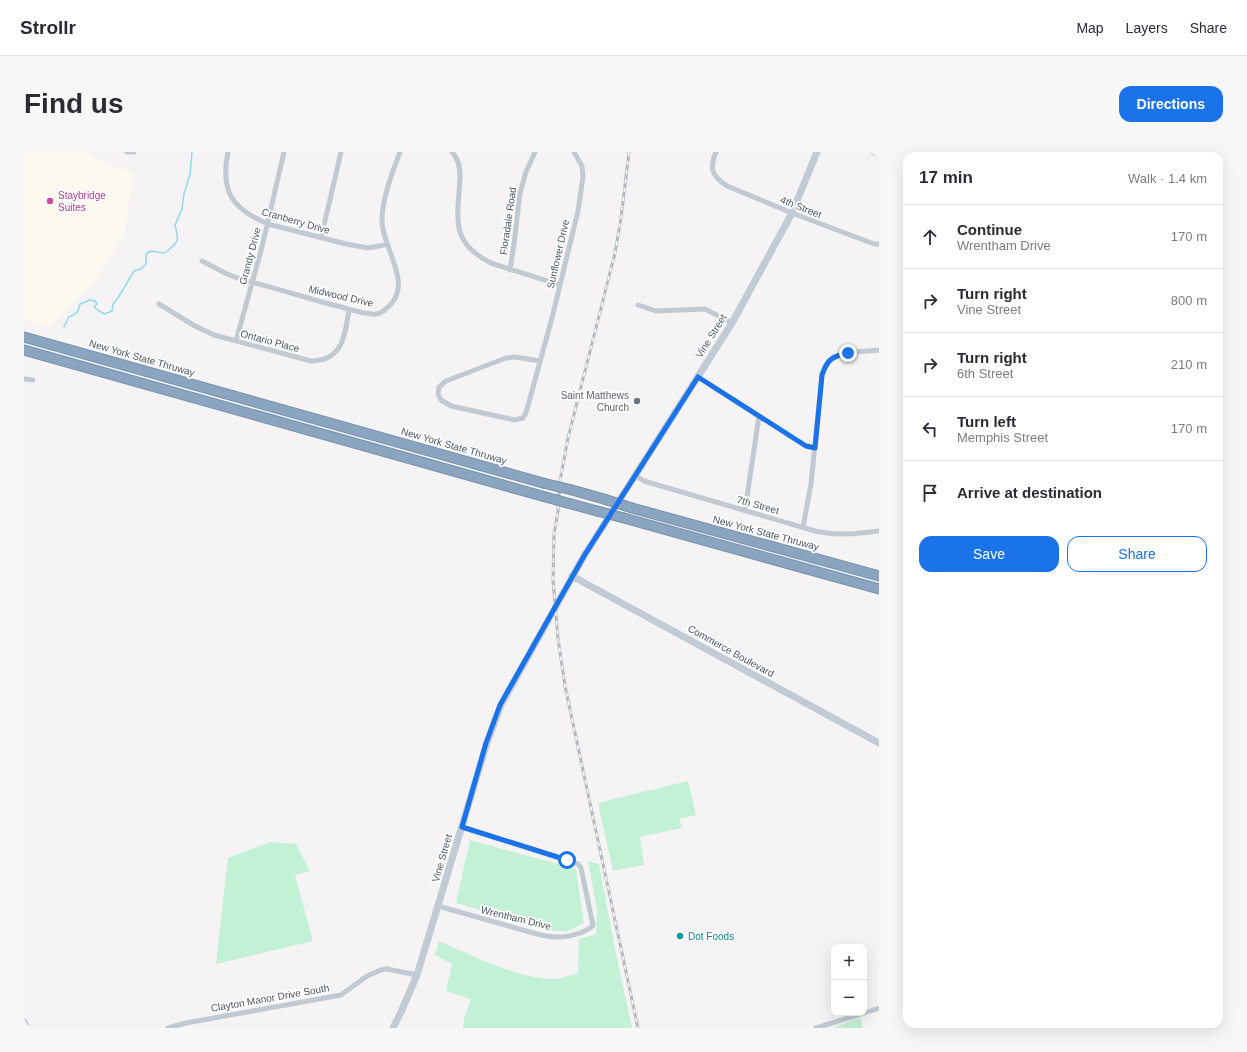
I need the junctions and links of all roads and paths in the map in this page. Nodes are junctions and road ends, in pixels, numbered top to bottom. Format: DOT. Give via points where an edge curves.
graph roads {
  1 [pos="127,152"];
  2 [pos="134,152"];
  3 [pos="228,152"];
  4 [pos="284,152"];
  5 [pos="341,152"];
  6 [pos="400,152"];
  7 [pos="452,152"];
  8 [pos="534,152"];
  9 [pos="574,152"];
  10 [pos="716,152"];
  11 [pos="817,152"];
  12 [pos="873,152"];
  13 [pos="879,155"];
  14 [pos="792,214"];
  15 [pos="268,224"];
  16 [pos="321,238"];
  17 [pos="386,244"];
  18 [pos="879,244"];
  19 [pos="202,261"];
  20 [pos="510,270"];
  21 [pos="253,282"];
  22 [pos="560,285"];
  23 [pos="159,304"];
  24 [pos="638,305"];
  25 [pos="349,309"];
  26 [pos="732,323"];
  27 [pos="24,336"];
  28 [pos="236,341"];
  29 [pos="24,350"];
  30 [pos="879,350"];
  31 [pos="540,361"];
  32 [pos="698,377"];
  33 [pos="24,379"];
  34 [pos="33,380"];
  35 [pos="759,416"];
  36 [pos="815,448"];
  37 [pos="635,475"];
  38 [pos="745,510"];
  39 [pos="803,527"];
  40 [pos="879,532"];
  41 [pos="572,576"];
  42 [pos="879,576"];
  43 [pos="879,590"];
  44 [pos="879,744"];
  45 [pos="462,827"];
  46 [pos="438,906"];
  47 [pos="417,975"];
  48 [pos="879,1008"];
  49 [pos="867,1012"];
  50 [pos="854,1016"];
  51 [pos="24,1022"];
  52 [pos="27,1028"];
  53 [pos="168,1028"];
  54 [pos="393,1028"];
  55 [pos="816,1028"];
  1 -- 2 [label="street"];
  3 -- 15 [label="street, Cranberry Drive" via="225,179 230,196 245,211"];
  4 -- 15 [label="street, Grandy Drive"];
  5 -- 16 [label="street"];
  6 -- 17 [label="street, Midwood Drive" via="383,209"];
  7 -- 20 [label="street" via="458,161 460,171 457,222 462,237 480,258"];
  8 -- 20 [label="street, Floradale Road" via="520,193"];
  9 -- 22 [label="street, Sunflower Drive" via="582,166 583,177 578,211"];
  10 -- 14 [label="street, 4th Street" via="712,166 718,180"];
  11 -- 14 [label="street, Vine Street"];
  12 -- 13 [label="street"];
  14 -- 18 [label="street, 4th Street"];
  14 -- 26 [label="street, Vine Street"];
  15 -- 16 [label="street, Cranberry Drive"];
  15 -- 21 [label="street, Grandy Drive"];
  16 -- 17 [label="street, Cranberry Drive" via="368,248"];
  17 -- 25 [label="street, Midwood Drive" via="399,282 398,293 393,302 375,314"];
  19 -- 21 [label="street, Midwood Drive" via="227,274"];
  20 -- 22 [label="street"];
  21 -- 25 [label="street, Midwood Drive"];
  21 -- 28 [label="street, Grandy Drive"];
  22 -- 31 [label="street, Sunflower Drive"];
  23 -- 28 [label="street, Ontario Place" via="195,326"];
  24 -- 26 [label="street" via="656,311 705,308"];
  25 -- 28 [label="street, Ontario Place" via="341,346 328,358 310,361"];
  26 -- 32 [label="street, Vine Street"];
  27 -- 42 [label="highway, New York State Thruway, bridge"];
  29 -- 43 [label="highway, bridge"];
  30 -- 36 [label="street" via="840,355 826,365 822,375"];
  31 -- 31 [label="street, Sunflower Drive" via="526,413 518,420 451,406 441,400 438,394 439,387 446,381 497,361 515,357"];
  32 -- 35 [label="street"];
  32 -- 37 [label="street, Vine Street"];
  33 -- 34 [label="street"];
  35 -- 36 [label="street" via="806,446"];
  35 -- 38 [label="street"];
  36 -- 39 [label="street"];
  37 -- 38 [label="street, 7th Street" via="644,480"];
  37 -- 41 [label="street, Vine Street"];
  38 -- 39 [label="street, 7th Street"];
  39 -- 40 [label="street, 7th Street" via="832,534"];
  41 -- 44 [label="street, Commerce Boulevard"];
  41 -- 45 [label="street, Vine Street" via="500,705 486,743"];
  45 -- 46 [label="street, Vine Street"];
  45 -- 46 [label="street, Wrentham Drive" via="578,864 593,925 588,930 564,937 550,937"];
  46 -- 47 [label="street, Vine Street"];
  47 -- 53 [label="street, Clayton Manor Drive South" via="381,970 367,976 340,995"];
  47 -- 54 [label="street, Vine Street"];
  48 -- 49 [label="street"];
  50 -- 55 [label="street"];
  51 -- 52 [label="street"];
}
